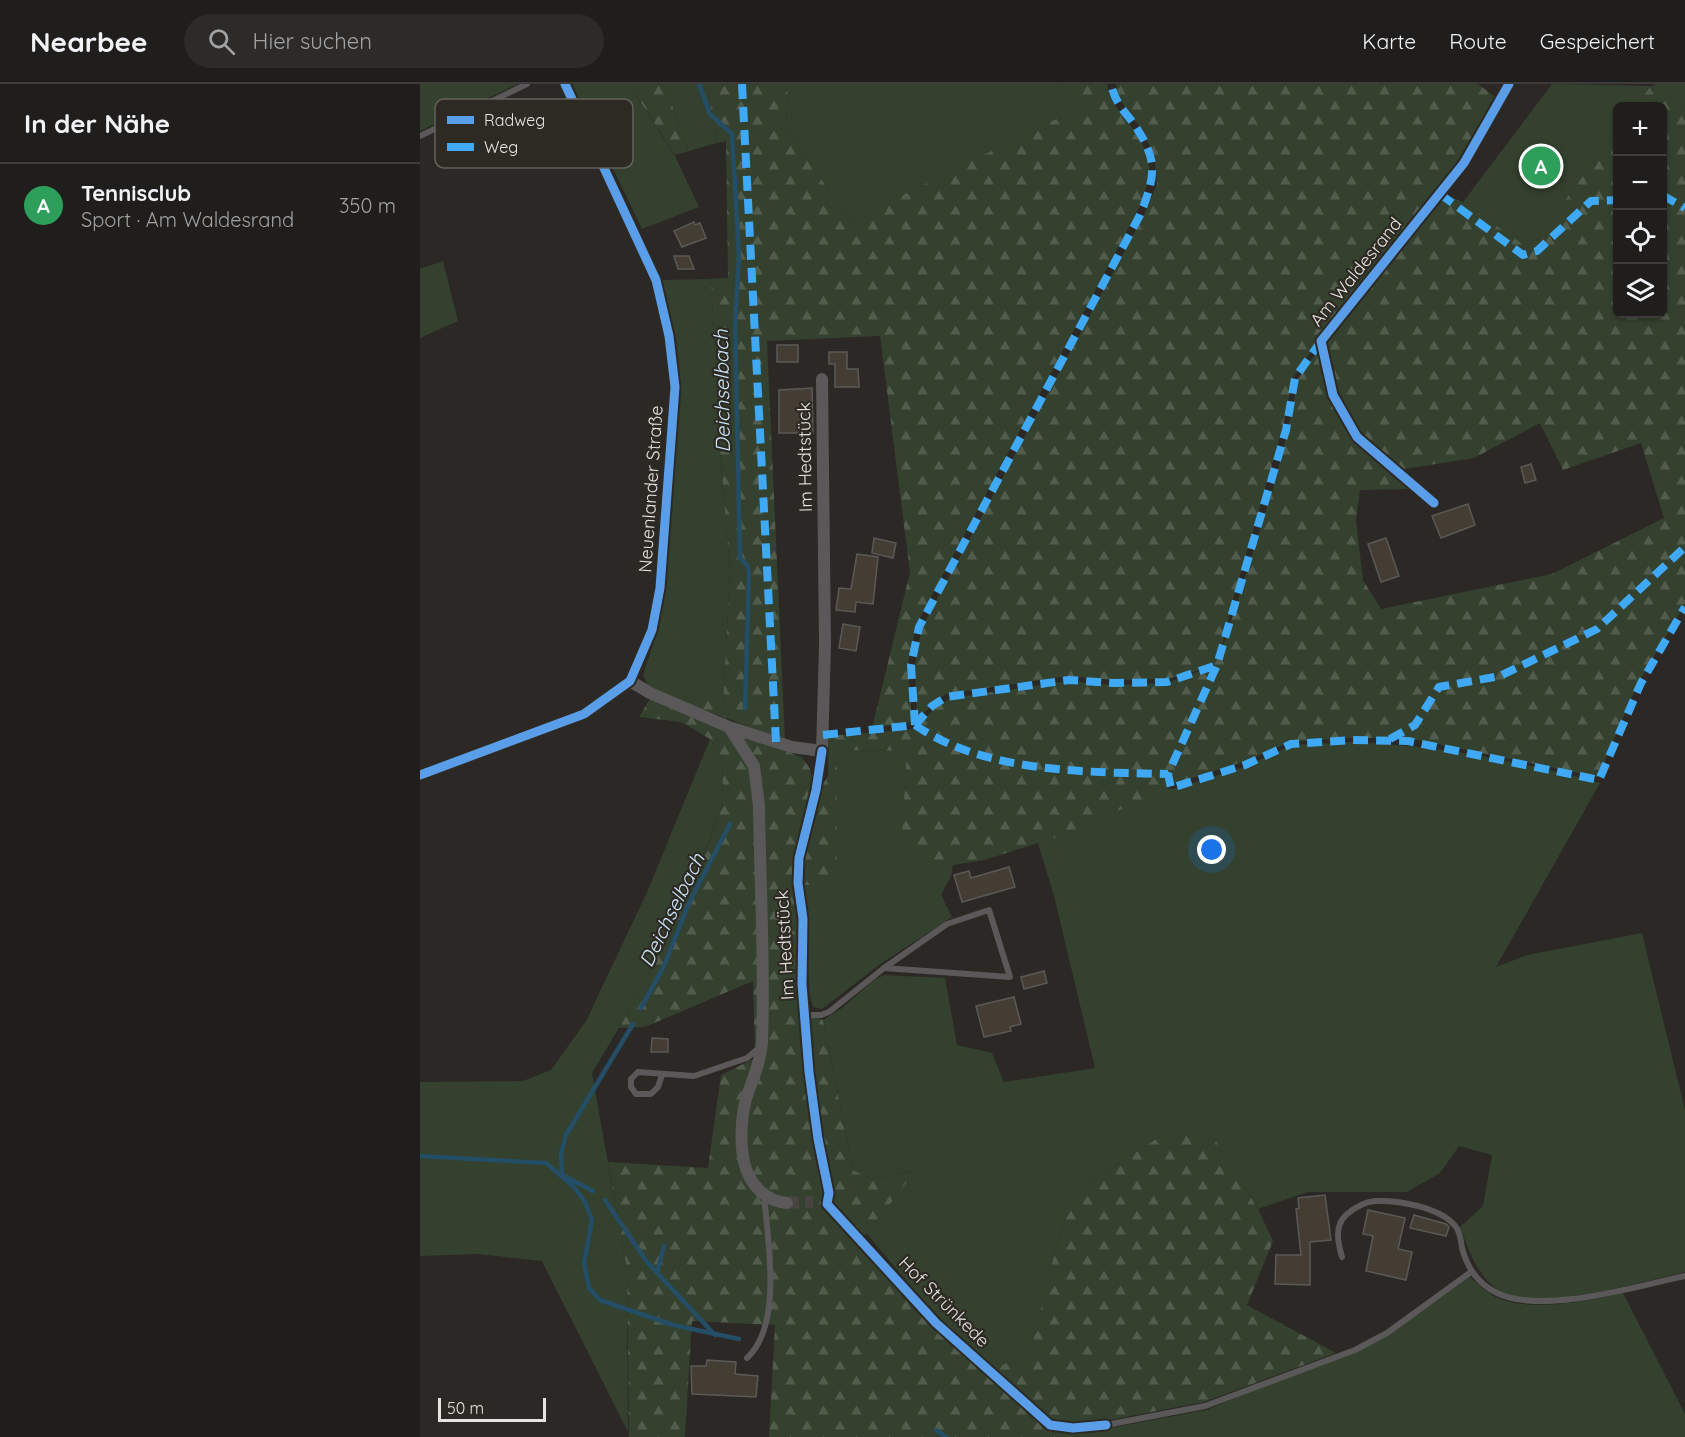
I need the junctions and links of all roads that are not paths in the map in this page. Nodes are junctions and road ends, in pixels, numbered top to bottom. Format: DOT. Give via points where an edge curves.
graph roads {
  1 [pos="527,84"];
  2 [pos="565,84"];
  3 [pos="1509,84"];
  4 [pos="496,99"];
  5 [pos="572,99"];
  6 [pos="435,129"];
  7 [pos="420,136"];
  8 [pos="604,168"];
  9 [pos="822,379"];
  10 [pos="1434,503"];
  11 [pos="630,681"];
  12 [pos="729,727"];
  13 [pos="822,751"];
  14 [pos="420,775"];
  15 [pos="884,968"];
  16 [pos="806,1015"];
  17 [pos="762,1044"];
  18 [pos="662,1075"];
  19 [pos="764,1196"];
  20 [pos="813,1202"];
  21 [pos="787,1203"];
  22 [pos="827,1204"];
  23 [pos="1342,1257"];
  24 [pos="1471,1272"];
  25 [pos="1685,1275"];
  26 [pos="747,1358"];
  27 [pos="1106,1425"];
  1 -- 4 [label="lane"];
  2 -- 5 [label="street, Neuenlander Straße"];
  3 -- 10 [label="street, Am Waldesrand" via="1464,163 1321,341 1334,395 1358,437"];
  6 -- 7 [label="lane"];
  8 -- 11 [label="street, Neuenlander Straße" via="656,280 669,336 675,387 660,588 652,630"];
  9 -- 13 [label="street, Im Hedtstück"];
  11 -- 12 [label="street"];
  11 -- 14 [label="street" via="584,714"];
  12 -- 13 [label="street" via="792,747"];
  12 -- 17 [label="street, Im Hedtstück" via="754,766 759,806"];
  13 -- 16 [label="street, Im Hedtstück" via="799,858"];
  15 -- 15 [label="lane" via="947,924 989,910 1010,977"];
  15 -- 16 [label="lane" via="829,1012"];
  16 -- 22 [label="street, Im Hedtstück" via="809,1072 829,1193"];
  17 -- 18 [label="lane" via="747,1058 718,1070 693,1077"];
  17 -- 19 [label="street, Im Hedtstück" via="745,1102 741,1142 748,1172"];
  18 -- 18 [label="lane" via="638,1072 631,1079 631,1087 636,1094 651,1094"];
  19 -- 21 [label="street"];
  19 -- 26 [label="lane" via="769,1299 765,1326 755,1350"];
  20 -- 22 [label="street"];
  22 -- 27 [label="street, Hof Strünkede" via="936,1323 1050,1425"];
  23 -- 24 [label="lane" via="1337,1231 1344,1217 1374,1201 1401,1203 1450,1220 1458,1229"];
  24 -- 25 [label="lane" via="1497,1294 1557,1302"];
  24 -- 27 [label="lane, Hof Strünkede" via="1387,1333 1355,1350 1205,1406"];
}
